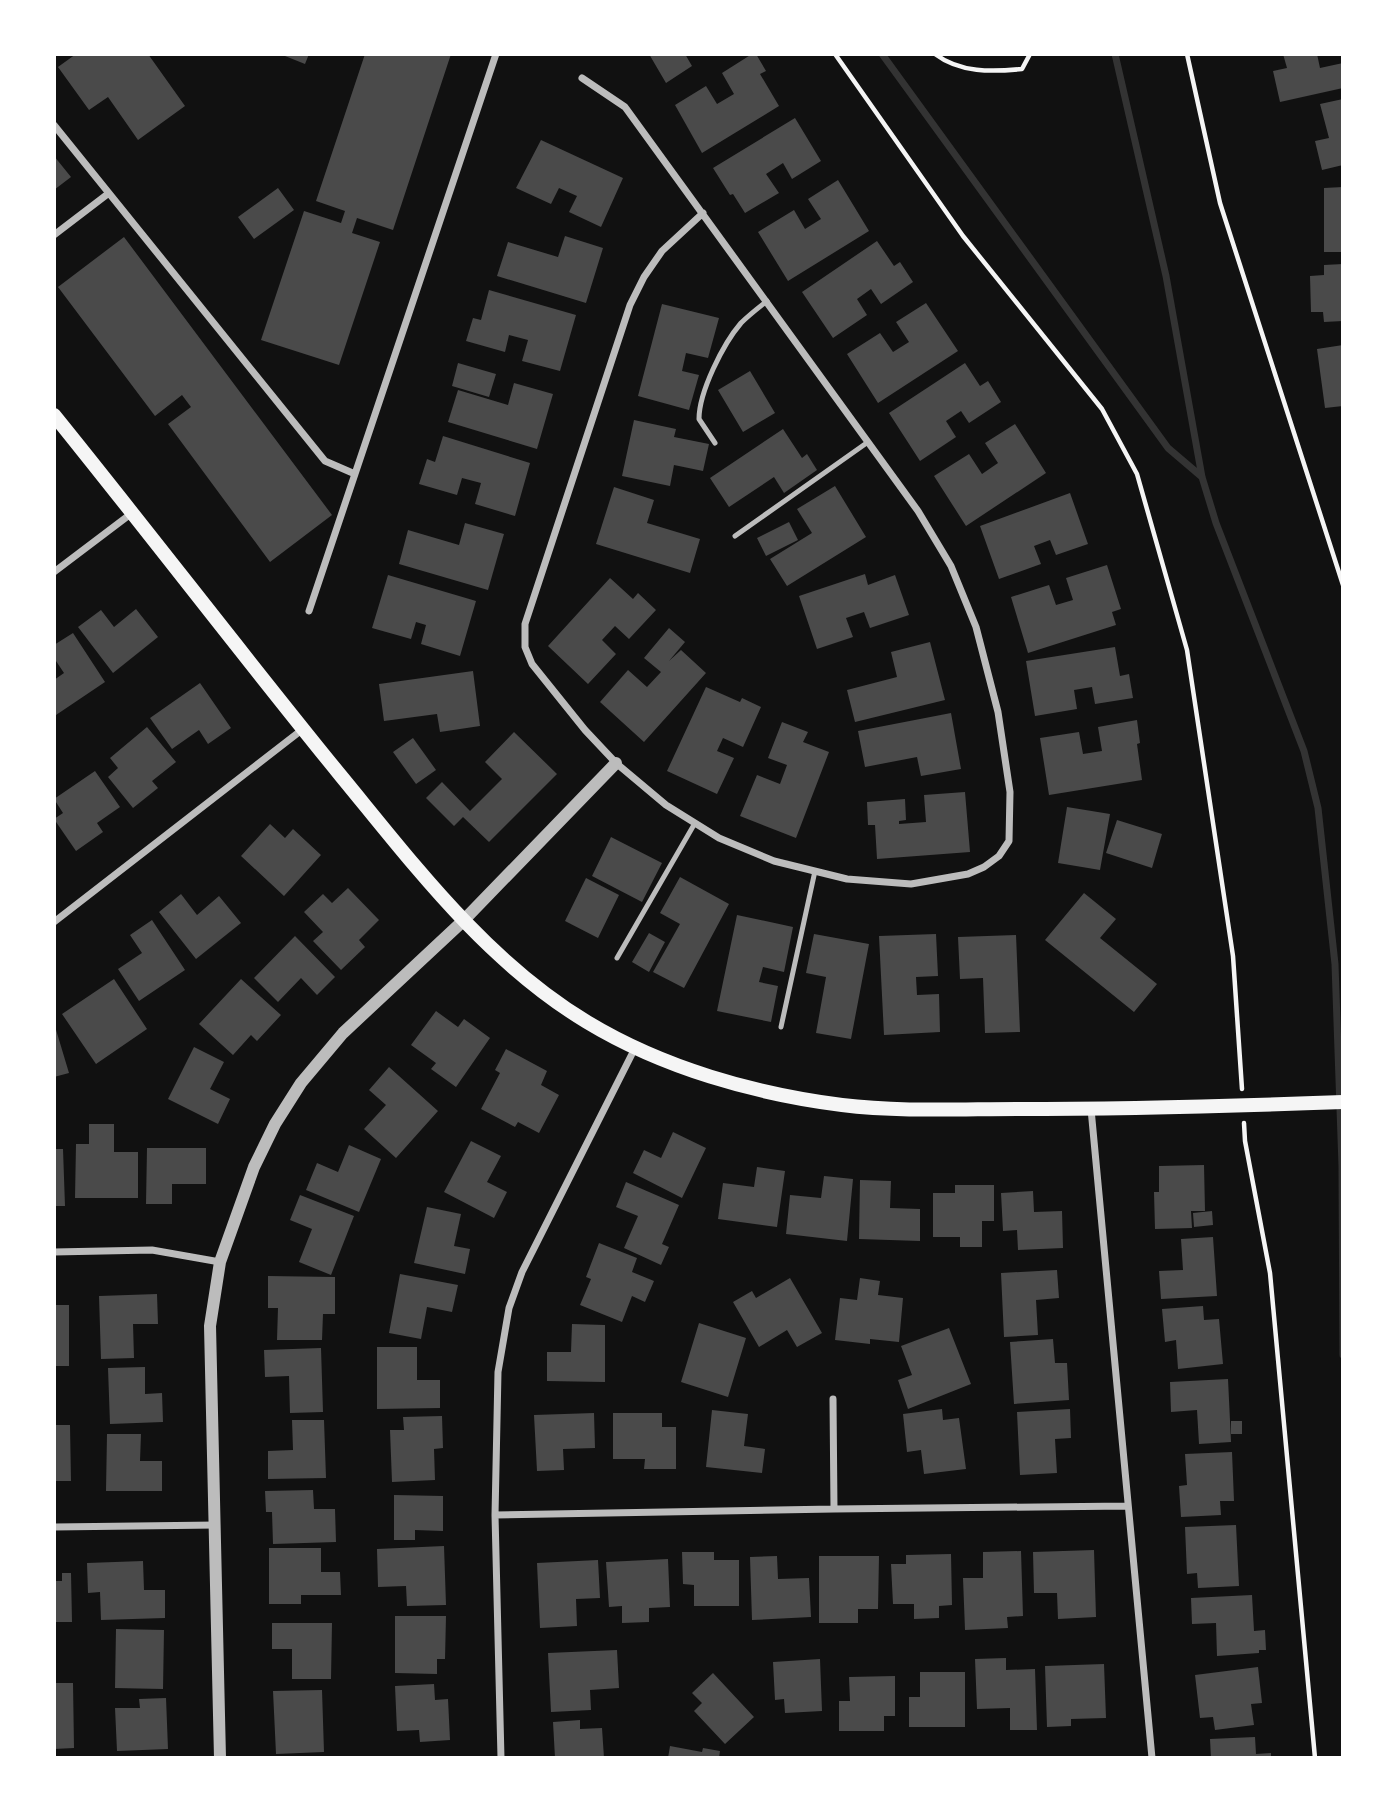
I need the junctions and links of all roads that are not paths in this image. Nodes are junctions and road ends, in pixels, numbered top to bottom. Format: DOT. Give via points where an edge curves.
graph roads {
  1 [pos="496,54"];
  2 [pos="582,78"];
  3 [pos="54,125"];
  4 [pos="109,193"];
  5 [pos="703,213"];
  6 [pos="54,235"];
  7 [pos="767,301"];
  8 [pos="54,415"];
  9 [pos="868,442"];
  10 [pos="715,443"];
  11 [pos="355,474"];
  12 [pos="132,512"];
  13 [pos="735,536"];
  14 [pos="54,572"];
  15 [pos="309,611"];
  16 [pos="303,729"];
  17 [pos="616,763"];
  18 [pos="695,822"];
  19 [pos="815,871"];
  20 [pos="463,921"];
  21 [pos="54,922"];
  22 [pos="617,958"];
  23 [pos="781,1027"];
  24 [pos="635,1048"];
  25 [pos="1343,1102"];
  26 [pos="1091,1109"];
  27 [pos="54,1252"];
  28 [pos="220,1262"];
  29 [pos="833,1399"];
  30 [pos="1127,1506"];
  31 [pos="834,1508"];
  32 [pos="495,1516"];
  33 [pos="216,1525"];
  34 [pos="54,1527"];
  35 [pos="220,1758"];
  36 [pos="502,1758"];
  37 [pos="1152,1758"];
  1 -- 11 [label="street"];
  2 -- 5 [label="street" via="625,107"];
  3 -- 4 [label="street"];
  4 -- 6 [label="street"];
  4 -- 11 [label="street" via="325,461"];
  5 -- 7 [label="street"];
  5 -- 17 [label="street" via="662,251 630,305 525,624 525,647 532,664"];
  7 -- 9 [label="street"];
  7 -- 10 [label="lane" via="728,341 703,396 699,419"];
  8 -- 12 [label="main road"];
  9 -- 13 [label="lane"];
  9 -- 19 [label="street" via="951,566 976,627 998,712 1011,834 999,856 968,874 911,884 846,879"];
  11 -- 15 [label="street"];
  12 -- 14 [label="street"];
  12 -- 16 [label="main road"];
  16 -- 20 [label="main road"];
  16 -- 21 [label="street"];
  17 -- 18 [label="street" via="666,805"];
  17 -- 20 [label="street"];
  18 -- 19 [label="street" via="719,838 774,861"];
  18 -- 22 [label="lane"];
  19 -- 23 [label="lane"];
  20 -- 24 [label="main road" via="528,982 586,1022"];
  20 -- 28 [label="street" via="343,1033 301,1083 254,1167"];
  24 -- 26 [label="main road" via="751,1088 844,1106"];
  24 -- 32 [label="street" via="522,1272 509,1308 498,1372"];
  25 -- 26 [label="main road"];
  26 -- 30 [label="street"];
  27 -- 28 [label="street" via="152,1250"];
  28 -- 33 [label="street" via="211,1325"];
  29 -- 31 [label="street"];
  30 -- 31 [label="street"];
  30 -- 37 [label="street"];
  31 -- 32 [label="street"];
  32 -- 36 [label="street"];
  33 -- 34 [label="street"];
  33 -- 35 [label="street"];
}
